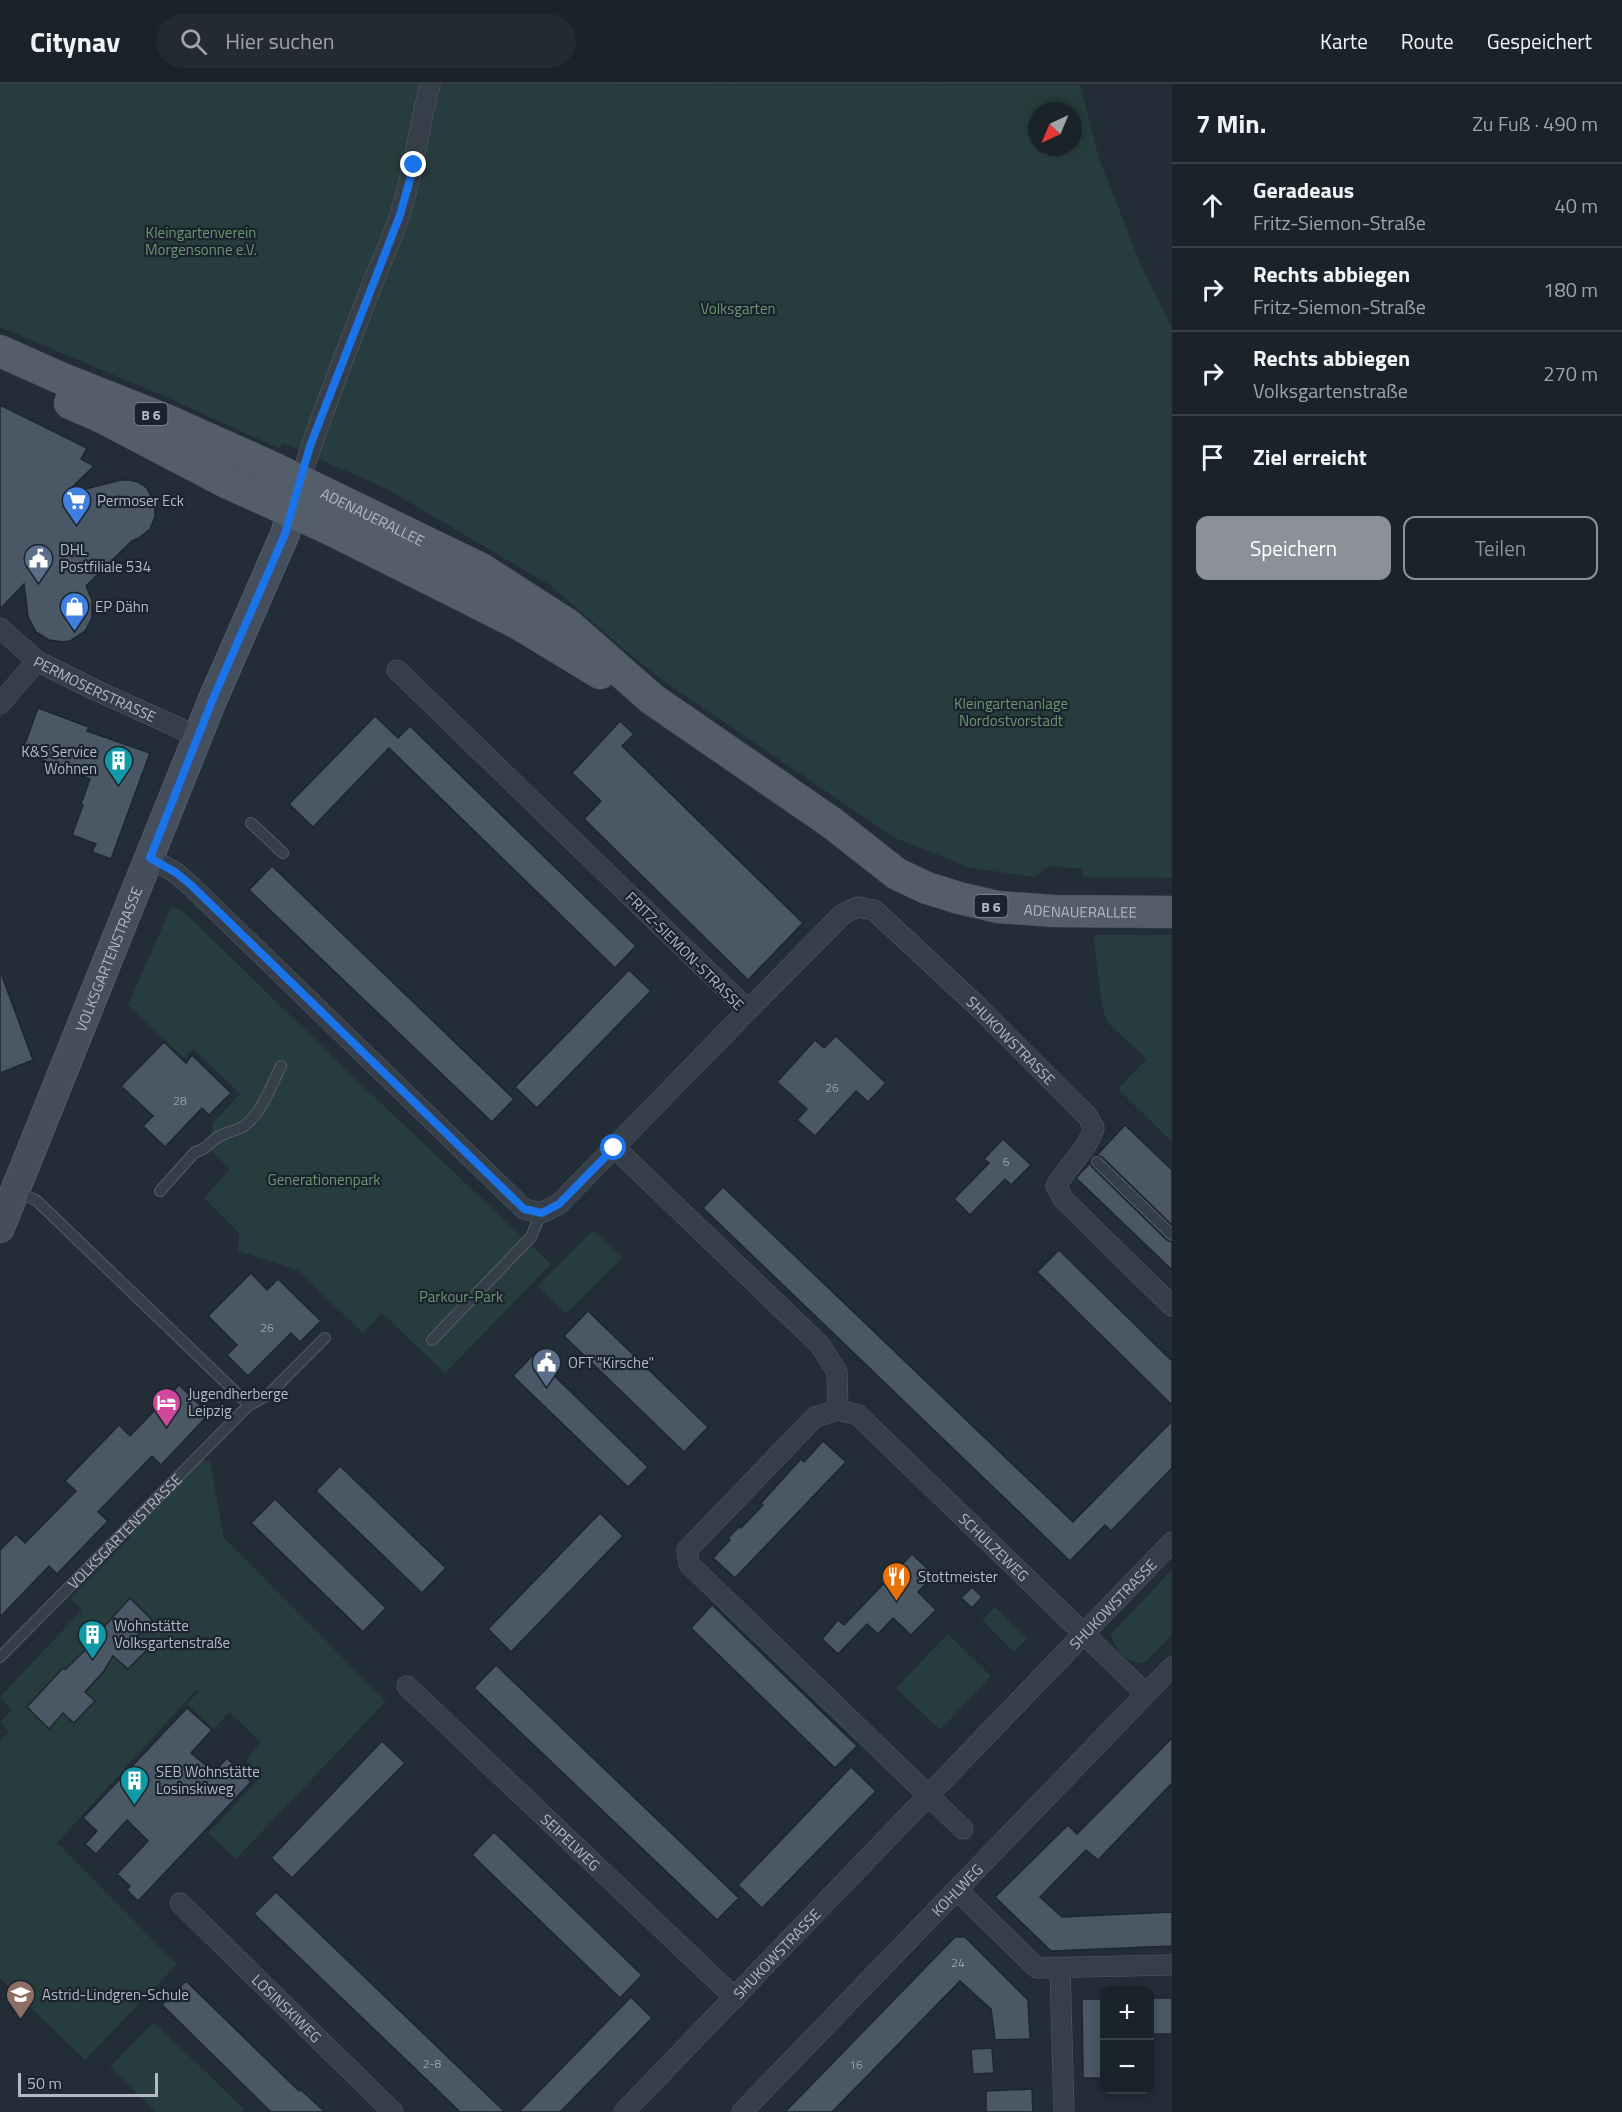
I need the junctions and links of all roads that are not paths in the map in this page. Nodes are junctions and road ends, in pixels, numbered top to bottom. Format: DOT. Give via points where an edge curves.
graph roads {
  1 [pos="430,84"];
  2 [pos="0,351"];
  3 [pos="0,371"];
  4 [pos="300,481"];
  5 [pos="291,512"];
  6 [pos="0,628"];
  7 [pos="37,661"];
  8 [pos="397,670"];
  9 [pos="652,699"];
  10 [pos="0,704"];
  11 [pos="198,737"];
  12 [pos="251,822"];
  13 [pos="832,823"];
  14 [pos="283,853"];
  15 [pos="150,858"];
  16 [pos="1172,894"];
  17 [pos="1172,912"];
  18 [pos="748,1010"];
  19 [pos="281,1066"];
  20 [pos="614,1148"];
  21 [pos="1097,1162"];
  22 [pos="160,1191"];
  23 [pos="6,1208"];
  24 [pos="542,1213"];
  25 [pos="1172,1235"];
  26 [pos="1172,1306"];
  27 [pos="325,1338"];
  28 [pos="432,1340"];
  29 [pos="249,1405"];
  30 [pos="838,1410"];
  31 [pos="1172,1542"];
  32 [pos="1084,1633"];
  33 [pos="0,1657"];
  34 [pos="1172,1667"];
  35 [pos="407,1686"];
  36 [pos="1146,1694"];
  37 [pos="930,1795"];
  38 [pos="963,1829"];
  39 [pos="957,1890"];
  40 [pos="180,1903"];
  41 [pos="1172,1965"];
  42 [pos="1060,1968"];
  43 [pos="735,1998"];
  44 [pos="393,2112"];
  45 [pos="624,2112"];
  46 [pos="742,2112"];
  47 [pos="1064,2112"];
  1 -- 4 [label="street, VOLKSGARTENSTRASSE" via="400,215"];
  2 -- 4 [label="main road, ADENAUERALLEE / B 6"];
  3 -- 5 [label="main road, ADENAUERALLEE / B 6" via="100,416"];
  4 -- 5 [label="main road, VOLKSGARTENSTRASSE"];
  4 -- 9 [label="main road, ADENAUERALLEE / B 6" via="481,569 568,625"];
  5 -- 9 [label="main road, ADENAUERALLEE / B 6" via="521,625 610,679"];
  5 -- 11 [label="main road, VOLKSGARTENSTRASSE"];
  6 -- 7 [label="street, PERMOSERSTRASSE"];
  7 -- 10 [label="street"];
  7 -- 11 [label="street, PERMOSERSTRASSE"];
  8 -- 18 [label="street, FRITZ-SIEMON-STRASSE"];
  9 -- 13 [label="main road, ADENAUERALLEE / B 6"];
  11 -- 15 [label="main road, VOLKSGARTENSTRASSE"];
  12 -- 14 [label="lane"];
  13 -- 16 [label="main road, ADENAUERALLEE / B 6" via="899,860 936,875 999,891"];
  13 -- 17 [label="main road, ADENAUERALLEE / B 6" via="897,874 959,898 1008,908"];
  15 -- 23 [label="main road, VOLKSGARTENSTRASSE"];
  15 -- 24 [label="street" via="191,885 524,1209"];
  18 -- 20 [label="street, FRITZ-SIEMON-STRASSE"];
  18 -- 26 [label="street, SHUKOWSTRASSE" via="843,914 858,907 874,910 1088,1117 1094,1128 1089,1141 1056,1186 1064,1200"];
  19 -- 22 [label="lane" via="250,1121 195,1152"];
  20 -- 24 [label="street, FRITZ-SIEMON-STRASSE" via="559,1204"];
  20 -- 30 [label="street" via="820,1345 837,1372"];
  21 -- 25 [label="lane"];
  23 -- 29 [label="lane, VOLKSGARTENSTRASSE" via="36,1200"];
  24 -- 28 [label="lane" via="531,1237"];
  27 -- 29 [label="lane, VOLKSGARTENSTRASSE" via="268,1395"];
  29 -- 33 [label="lane, VOLKSGARTENSTRASSE"];
  30 -- 32 [label="street, SCHULZEWEG" via="858,1415"];
  30 -- 37 [label="street" via="815,1418 687,1550 689,1564"];
  31 -- 32 [label="street, SHUKOWSTRASSE"];
  32 -- 36 [label="street, SCHULZEWEG"];
  32 -- 37 [label="street, SHUKOWSTRASSE"];
  34 -- 36 [label="street, KOHLWEG"];
  35 -- 43 [label="street, SEIPELWEG"];
  36 -- 39 [label="street, KOHLWEG"];
  37 -- 38 [label="street"];
  37 -- 43 [label="street, SHUKOWSTRASSE"];
  39 -- 42 [label="street" via="1037,1968"];
  39 -- 46 [label="street, KOHLWEG"];
  40 -- 44 [label="street, LOSINSKIWEG"];
  41 -- 42 [label="street"];
  42 -- 47 [label="street"];
  43 -- 45 [label="street, SHUKOWSTRASSE"];
}
